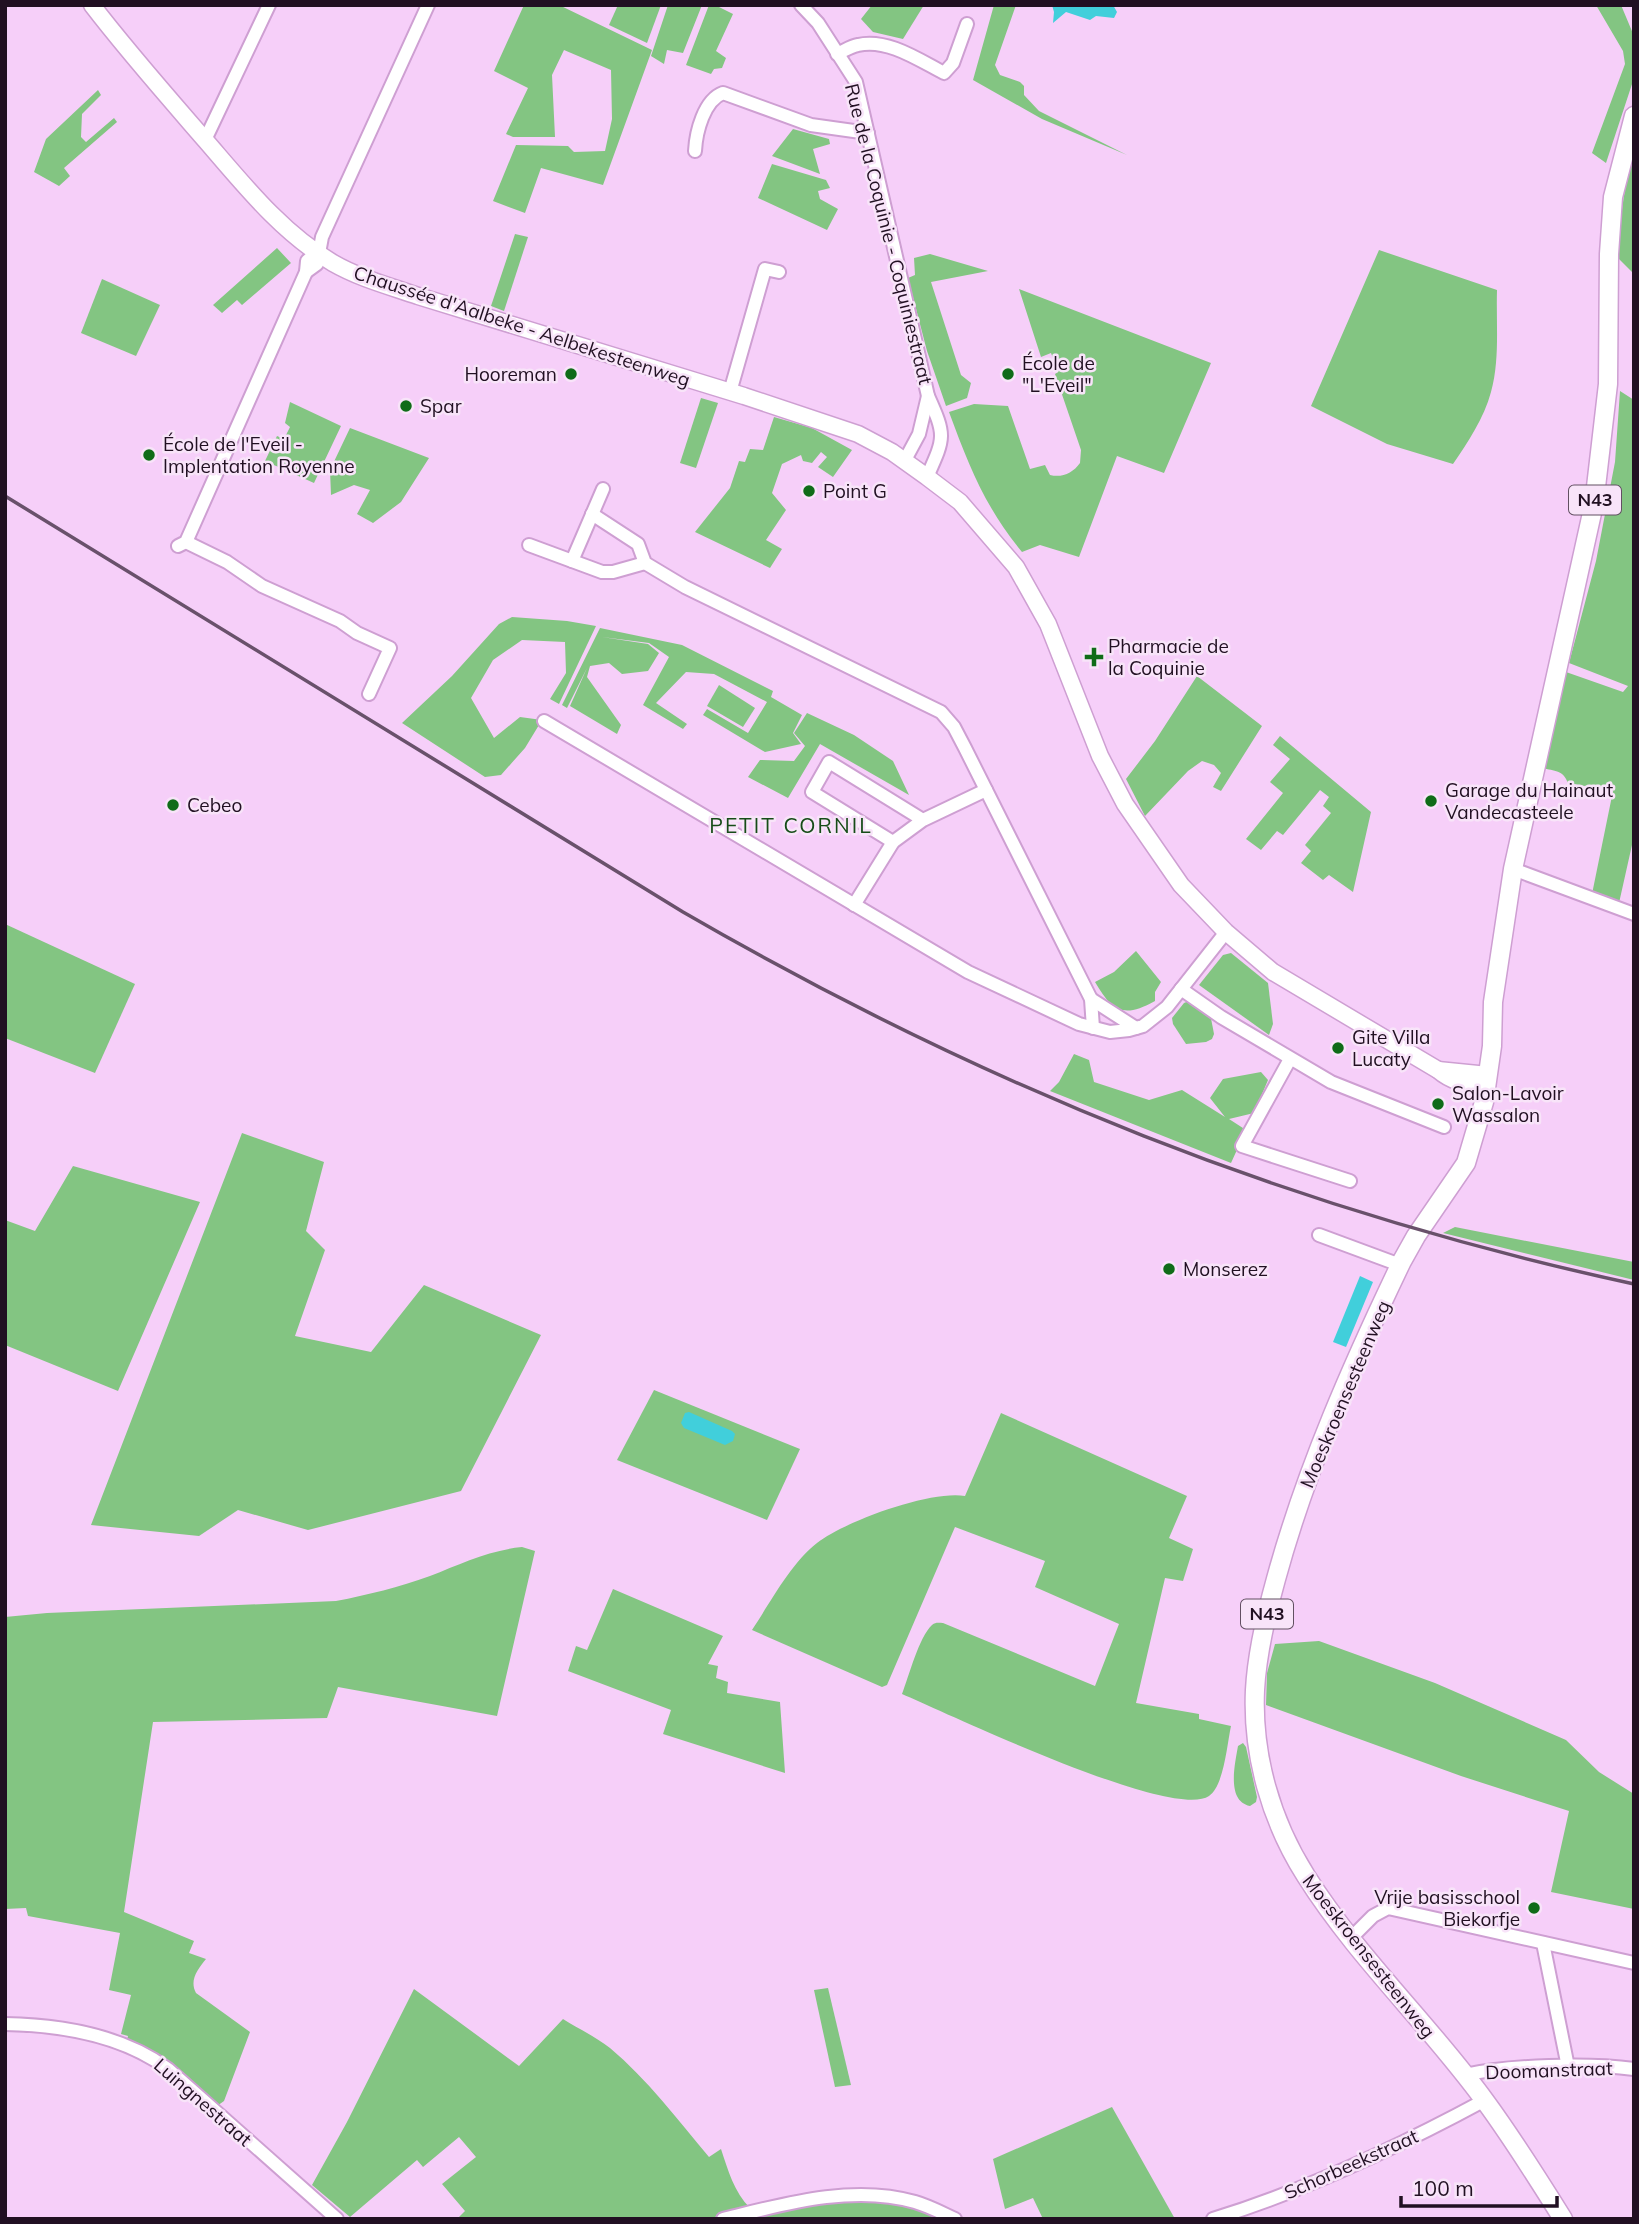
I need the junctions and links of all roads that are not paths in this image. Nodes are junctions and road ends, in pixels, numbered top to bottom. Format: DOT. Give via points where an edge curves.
graph roads {
  1 [pos="92,5"];
  2 [pos="269,5"];
  3 [pos="428,5"];
  4 [pos="801,5"];
  5 [pos="968,24"];
  6 [pos="837,54"];
  7 [pos="1634,116"];
  8 [pos="868,133"];
  9 [pos="205,140"];
  10 [pos="695,151"];
  11 [pos="318,251"];
  12 [pos="779,272"];
  13 [pos="730,392"];
  14 [pos="928,396"];
  15 [pos="905,460"];
  16 [pos="927,477"];
  17 [pos="603,489"];
  18 [pos="592,513"];
  19 [pos="529,545"];
  20 [pos="572,561"];
  21 [pos="645,563"];
  22 [pos="369,694"];
  23 [pos="544,721"];
  24 [pos="986,790"];
  25 [pos="923,820"];
  26 [pos="893,842"];
  27 [pos="1513,869"];
  28 [pos="854,905"];
  29 [pos="1634,915"];
  30 [pos="1226,932"];
  31 [pos="1181,989"];
  32 [pos="1091,999"];
  33 [pos="1093,1028"];
  34 [pos="1136,1028"];
  35 [pos="1290,1059"];
  36 [pos="1487,1081"];
  37 [pos="1444,1127"];
  38 [pos="1350,1181"];
  39 [pos="1319,1235"];
  40 [pos="1400,1265"];
  41 [pos="1351,1938"];
  42 [pos="1543,1943"];
  43 [pos="1634,1963"];
  44 [pos="5,2024"];
  45 [pos="1568,2067"];
  46 [pos="1634,2069"];
  47 [pos="1464,2075"];
  48 [pos="1485,2100"];
  49 [pos="337,2219"];
  50 [pos="723,2219"];
  51 [pos="955,2219"];
  52 [pos="1213,2219"];
  53 [pos="1563,2219"];
  1 -- 9 [label="main road, Chaussée d'Aalbeke - Aelbekesteenweg"];
  2 -- 9 [label="street"];
  3 -- 11 [label="street"];
  4 -- 6 [label="street, Rue de la Coquinie - Coquiniestraat"];
  5 -- 6 [label="street" via="953,63 944,73 875,44"];
  6 -- 8 [label="street, Rue de la Coquinie - Coquiniestraat" via="856,82"];
  7 -- 27 [label="main road, N43" via="1613,197 1608,384 1594,504"];
  8 -- 10 [label="street" via="811,125 723,93 708,104"];
  8 -- 14 [label="street, Rue de la Coquinie - Coquiniestraat"];
  9 -- 11 [label="main road, Chaussée d'Aalbeke - Aelbekesteenweg" via="253,196"];
  11 -- 13 [label="main road, Chaussée d'Aalbeke - Aelbekesteenweg" via="359,275 418,296"];
  11 -- 22 [label="street" via="309,257 182,544 227,562 262,586 390,648"];
  12 -- 13 [label="street" via="765,269"];
  13 -- 15 [label="main road, Chaussée d'Aalbeke - Aelbekesteenweg" via="858,434"];
  14 -- 15 [label="street, Rue de la Coquinie - Coquiniestraat" via="919,434"];
  14 -- 16 [label="street, Rue de la Coquinie - Coquiniestraat" via="943,436"];
  15 -- 16 [label="main road, Chaussée d'Aalbeke - Aelbekesteenweg"];
  16 -- 30 [label="main road, Chaussée d'Aalbeke - Aelbekesteenweg" via="960,502 1016,567 1048,624 1100,756 1125,804 1181,885"];
  17 -- 18 [label="street"];
  18 -- 20 [label="street"];
  18 -- 21 [label="street" via="638,544"];
  19 -- 20 [label="street"];
  20 -- 21 [label="street" via="603,572"];
  21 -- 24 [label="street" via="698,594 941,712 954,727"];
  23 -- 28 [label="street"];
  24 -- 25 [label="street"];
  24 -- 32 [label="street"];
  25 -- 26 [label="street"];
  25 -- 26 [label="street" via="829,762 811,792"];
  26 -- 28 [label="street"];
  27 -- 29 [label="street"];
  27 -- 36 [label="main road, N43" via="1493,1002"];
  28 -- 33 [label="street" via="968,972"];
  30 -- 31 [label="street"];
  30 -- 36 [label="main road, Chaussée d'Aalbeke - Aelbekesteenweg" via="1282,978 1456,1083"];
  31 -- 34 [label="street" via="1156,1018"];
  31 -- 35 [label="street"];
  32 -- 33 [label="street"];
  32 -- 34 [label="street"];
  33 -- 34 [label="street" via="1110,1032"];
  35 -- 37 [label="street" via="1351,1091"];
  35 -- 38 [label="street" via="1242,1146"];
  36 -- 40 [label="main road, Moeskroensesteenweg / N43" via="1465,1163"];
  39 -- 40 [label="street"];
  40 -- 41 [label="main road, Moeskroensesteenweg / N43" via="1317,1455 1286,1543 1263,1627 1255,1692 1261,1770 1276,1817 1305,1874"];
  41 -- 42 [label="street" via="1388,1908"];
  41 -- 47 [label="main road, Moeskroensesteenweg / N43"];
  42 -- 43 [label="street"];
  42 -- 45 [label="street"];
  44 -- 49 [label="street, Luingnestraat" via="90,2034 144,2053"];
  45 -- 46 [label="street, Doomanstraat"];
  45 -- 47 [label="street, Doomanstraat"];
  47 -- 48 [label="main road, Moeskroensesteenweg / N43"];
  48 -- 52 [label="street, Schorbeekstraat" via="1353,2166"];
  48 -- 53 [label="main road, Moeskroensesteenweg / N43"];
  50 -- 51 [label="street" via="856,2194 915,2202"];
}
